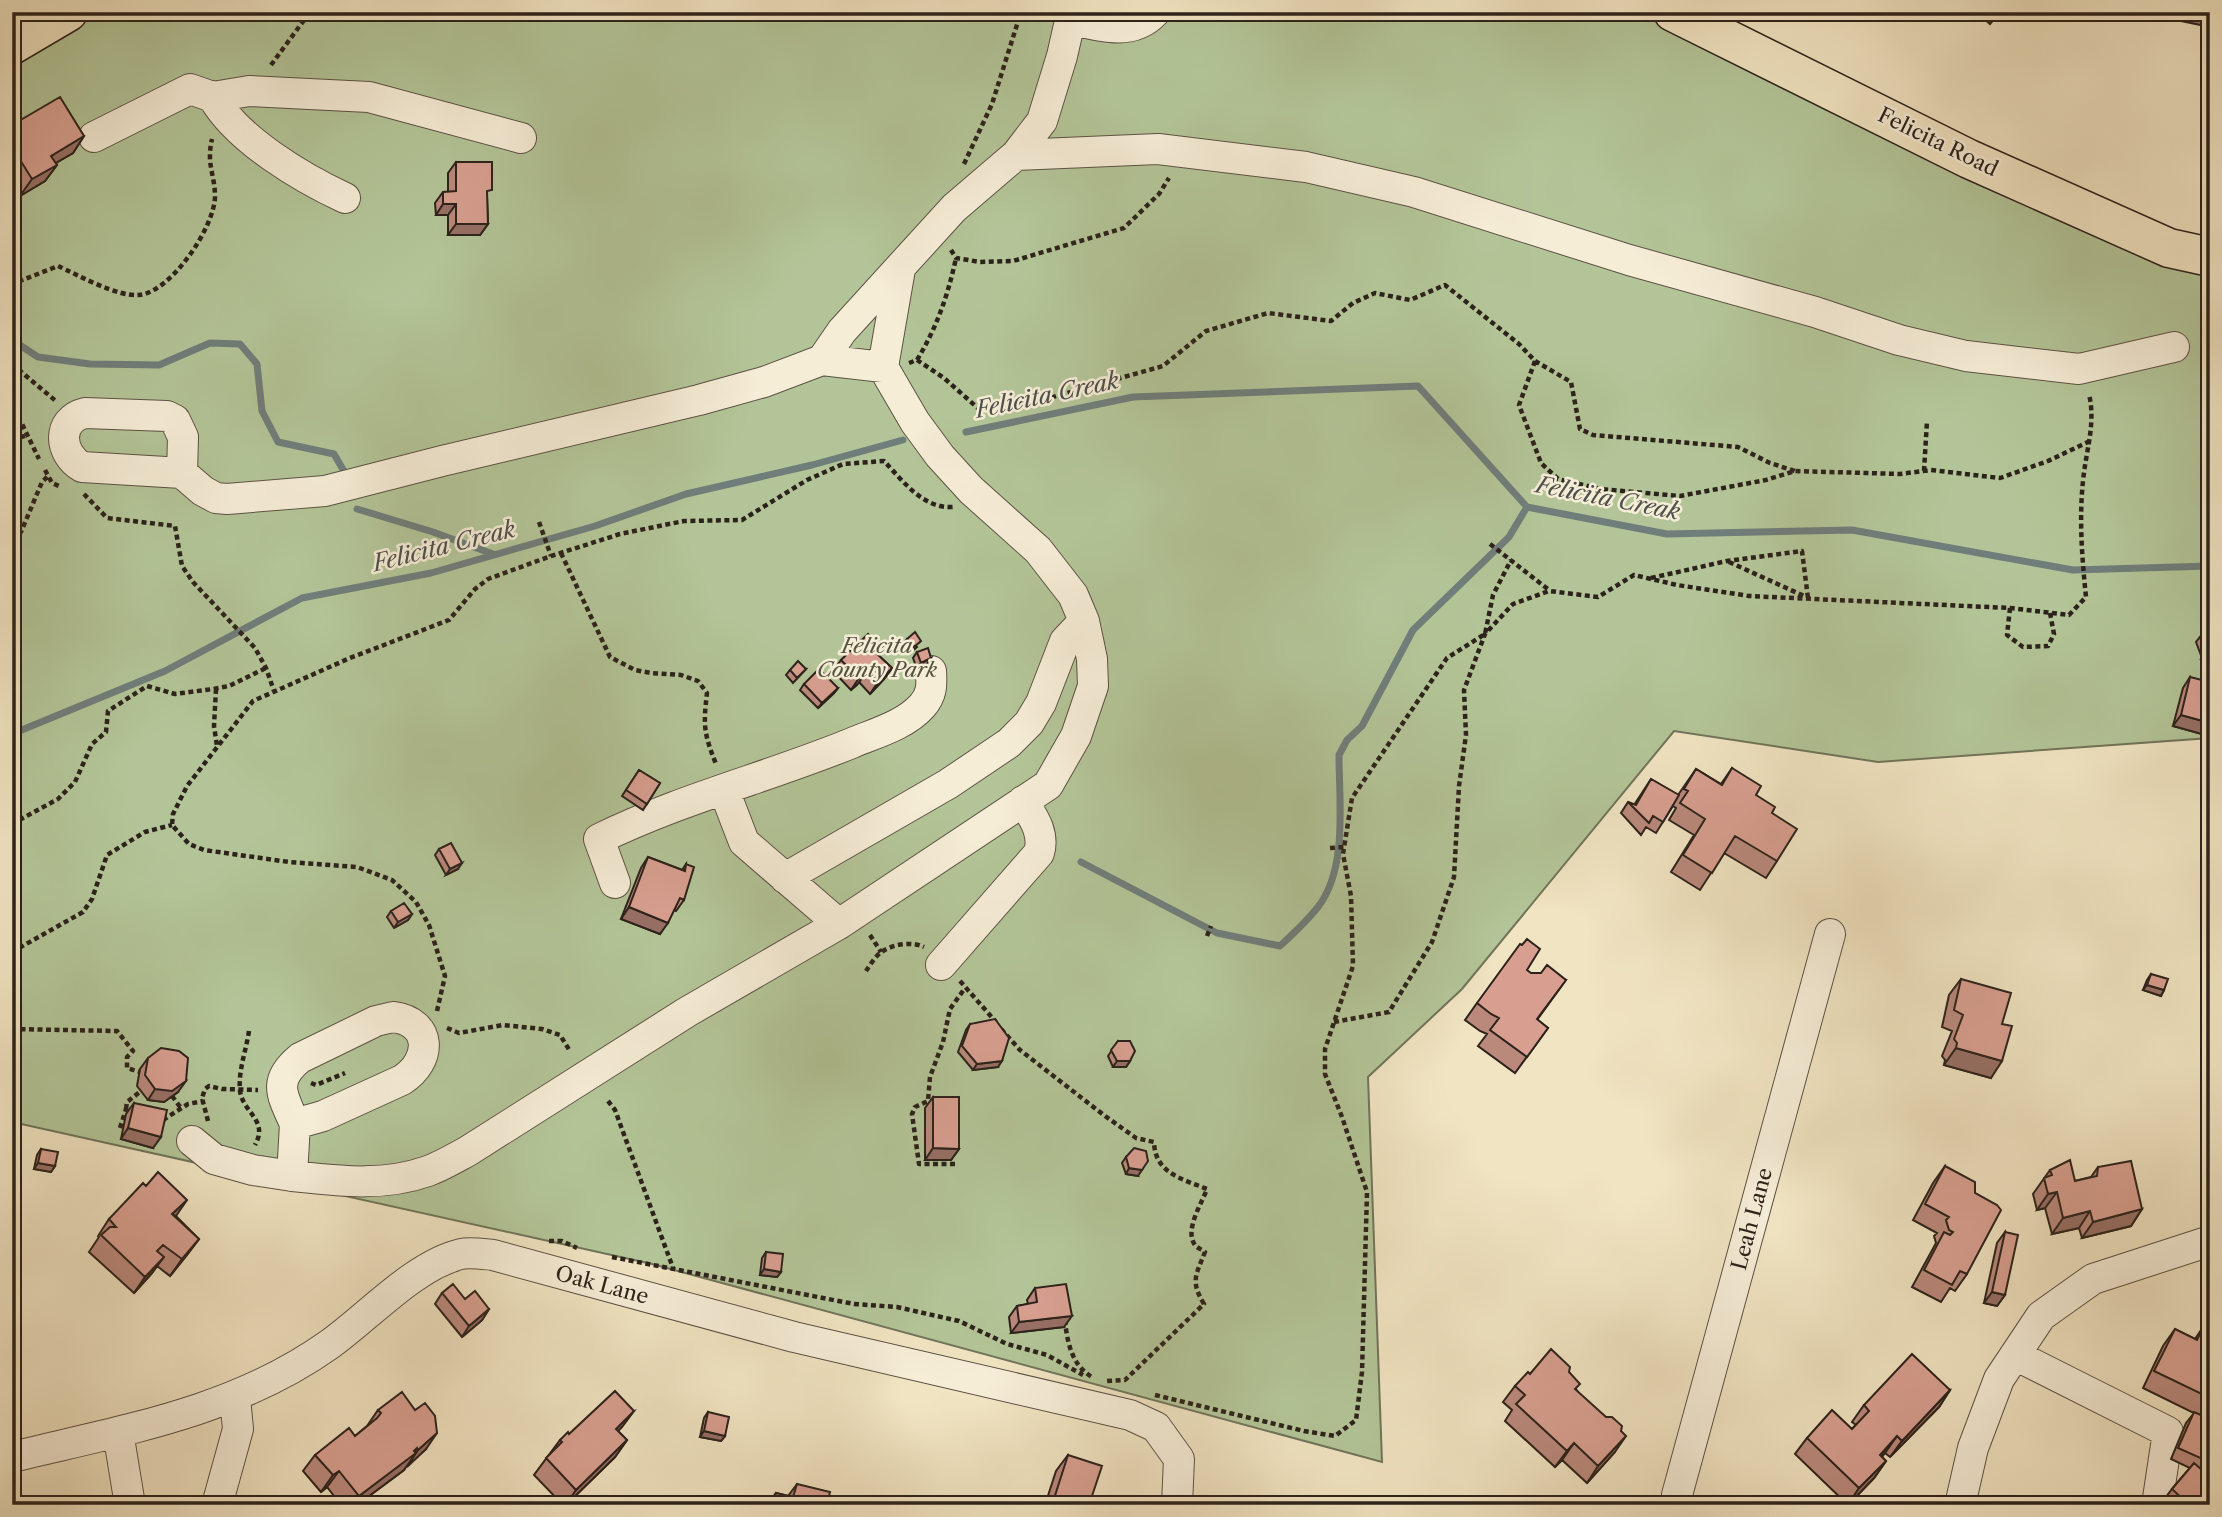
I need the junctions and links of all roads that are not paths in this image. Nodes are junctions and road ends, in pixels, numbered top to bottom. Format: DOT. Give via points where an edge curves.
graph roads {
  1 [pos="68,12"];
  2 [pos="1155,12"];
  3 [pos="1673,12"];
  4 [pos="1071,16"];
  5 [pos="22,30"];
  6 [pos="218,105"];
  7 [pos="94,137"];
  8 [pos="521,138"];
  9 [pos="1016,155"];
  10 [pos="345,198"];
  11 [pos="2210,257"];
  12 [pos="900,269"];
  13 [pos="2174,347"];
  14 [pos="822,360"];
  15 [pos="885,368"];
  16 [pos="182,473"];
  17 [pos="1084,621"];
  18 [pos="932,671"];
  19 [pos="724,790"];
  20 [pos="1023,801"];
  21 [pos="785,878"];
  22 [pos="615,883"];
  23 [pos="839,924"];
  24 [pos="1830,934"];
  25 [pos="944,962"];
  26 [pos="295,1124"];
  27 [pos="203,1136"];
  28 [pos="292,1176"];
  29 [pos="2210,1241"];
  30 [pos="2015,1355"];
  31 [pos="235,1398"];
  32 [pos="118,1432"];
  33 [pos="12,1457"];
  34 [pos="1179,1499"];
  35 [pos="130,1505"];
  36 [pos="217,1505"];
  37 [pos="1678,1505"];
  38 [pos="1960,1505"];
  39 [pos="2157,1505"];
  1 -- 5 [label="main road"];
  2 -- 4 [label="street" via="1135,28 1104,27"];
  3 -- 11 [label="main road, Felicita Road" via="1969,159 2169,248"];
  4 -- 9 [label="street" via="1042,121"];
  6 -- 7 [label="street" via="190,89"];
  6 -- 8 [label="street" via="249,91 369,97"];
  6 -- 10 [label="street" via="248,137 308,180"];
  9 -- 12 [label="street" via="954,208"];
  9 -- 13 [label="street" via="1158,149 1306,167 1414,192 1629,260 1966,356 2083,369"];
  12 -- 14 [label="street" via="842,331"];
  12 -- 15 [label="street"];
  14 -- 15 [label="street"];
  14 -- 16 [label="street" via="699,400 325,491 216,498"];
  15 -- 17 [label="street" via="940,456 1048,561 1073,595"];
  16 -- 16 [label="street" via="82,467 72,461 64,445 66,426 85,412 167,416 175,420 183,437"];
  17 -- 20 [label="street" via="1093,686 1086,712 1048,785"];
  17 -- 21 [label="street" via="1065,641 1029,723 1009,743 948,784"];
  18 -- 19 [label="street" via="932,691 922,706 896,725"];
  19 -- 21 [label="street" via="744,842"];
  19 -- 22 [label="street" via="643,817 598,839"];
  20 -- 23 [label="street"];
  20 -- 25 [label="street" via="1039,826 1039,853"];
  21 -- 23 [label="street"];
  23 -- 28 [label="street" via="432,1170 391,1181"];
  24 -- 37 [label="street, Leah Lane" via="1677,1495"];
  26 -- 26 [label="street" via="281,1084 300,1058 376,1021 403,1018 427,1027 422,1062 414,1073 323,1116"];
  26 -- 28 [label="street"];
  27 -- 28 [label="street" via="214,1159"];
  29 -- 30 [label="street" via="2093,1279 2041,1316"];
  30 -- 38 [label="street" via="1999,1379 1973,1448"];
  30 -- 39 [label="street" via="2168,1432"];
  31 -- 32 [label="street, Oak Lane"];
  31 -- 34 [label="street, Oak Lane" via="329,1345 428,1267 463,1254 493,1255 794,1337 1130,1415 1156,1427 1179,1459"];
  31 -- 36 [label="street" via="238,1429"];
  32 -- 33 [label="street, Oak Lane"];
  32 -- 35 [label="street"];
}
